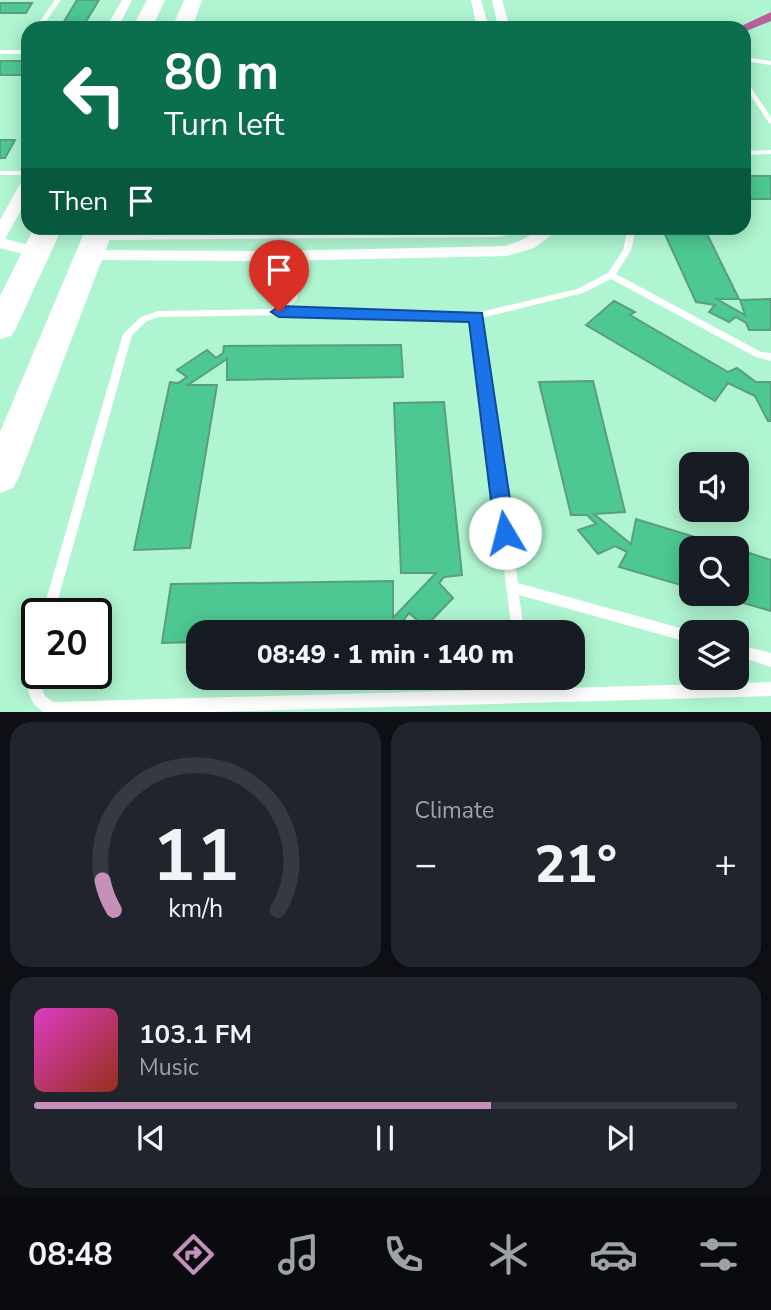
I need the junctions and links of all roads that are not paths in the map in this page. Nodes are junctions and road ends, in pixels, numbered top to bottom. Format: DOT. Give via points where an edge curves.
graph roads {
  1 [pos="58,0"];
  2 [pos="127,0"];
  3 [pos="156,0"];
  4 [pos="192,0"];
  5 [pos="476,0"];
  6 [pos="497,0"];
  7 [pos="43,21"];
  8 [pos="116,21"];
  9 [pos="146,21"];
  10 [pos="184,21"];
  11 [pos="481,21"];
  12 [pos="502,21"];
  13 [pos="0,52"];
  14 [pos="21,52"];
  15 [pos="751,60"];
  16 [pos="771,63"];
  17 [pos="751,92"];
  18 [pos="771,122"];
  19 [pos="771,152"];
  20 [pos="751,153"];
  21 [pos="0,173"];
  22 [pos="21,173"];
  23 [pos="21,197"];
  24 [pos="235,235"];
  25 [pos="542,235"];
  26 [pos="630,235"];
  27 [pos="0,236"];
  28 [pos="96,239"];
  29 [pos="42,240"];
  30 [pos="0,243"];
  31 [pos="299,255"];
  32 [pos="278,256"];
  33 [pos="611,275"];
  34 [pos="72,299"];
  35 [pos="279,312"];
  36 [pos="476,316"];
  37 [pos="0,328"];
  38 [pos="771,357"];
  39 [pos="0,477"];
  40 [pos="512,587"];
  41 [pos="53,598"];
  42 [pos="516,620"];
  43 [pos="679,634"];
  44 [pos="749,654"];
  45 [pos="771,660"];
  46 [pos="35,689"];
  47 [pos="771,689"];
  48 [pos="524,690"];
  49 [pos="525,695"];
  1 -- 7 [label="lane"];
  2 -- 8 [label="street"];
  3 -- 9 [label="highway"];
  4 -- 10 [label="highway"];
  5 -- 11 [label="street"];
  6 -- 12 [label="street"];
  13 -- 14 [label="lane"];
  15 -- 16 [label="lane"];
  17 -- 18 [label="lane"];
  19 -- 20 [label="lane"];
  21 -- 22 [label="lane"];
  23 -- 27 [label="street"];
  24 -- 28 [label="street"];
  25 -- 31 [label="street" via="507,251"];
  26 -- 33 [label="lane"];
  28 -- 32 [label="street"];
  28 -- 34 [label="highway"];
  29 -- 30 [label="street"];
  29 -- 34 [label="highway"];
  29 -- 37 [label="highway"];
  31 -- 32 [label="street"];
  31 -- 35 [label="lane" via="293,299"];
  32 -- 35 [label="lane" via="272,297"];
  33 -- 36 [label="lane" via="580,291"];
  33 -- 38 [label="lane" via="759,355"];
  34 -- 39 [label="highway"];
  35 -- 36 [label="lane"];
  35 -- 41 [label="lane" via="158,314 144,319 128,334"];
  36 -- 40 [label="lane"];
  40 -- 42 [label="lane"];
  40 -- 43 [label="lane"];
  44 -- 45 [label="lane"];
  46 -- 49 [label="lane" via="43,704 54,709"];
  47 -- 49 [label="lane"];
  48 -- 49 [label="lane"];
}
